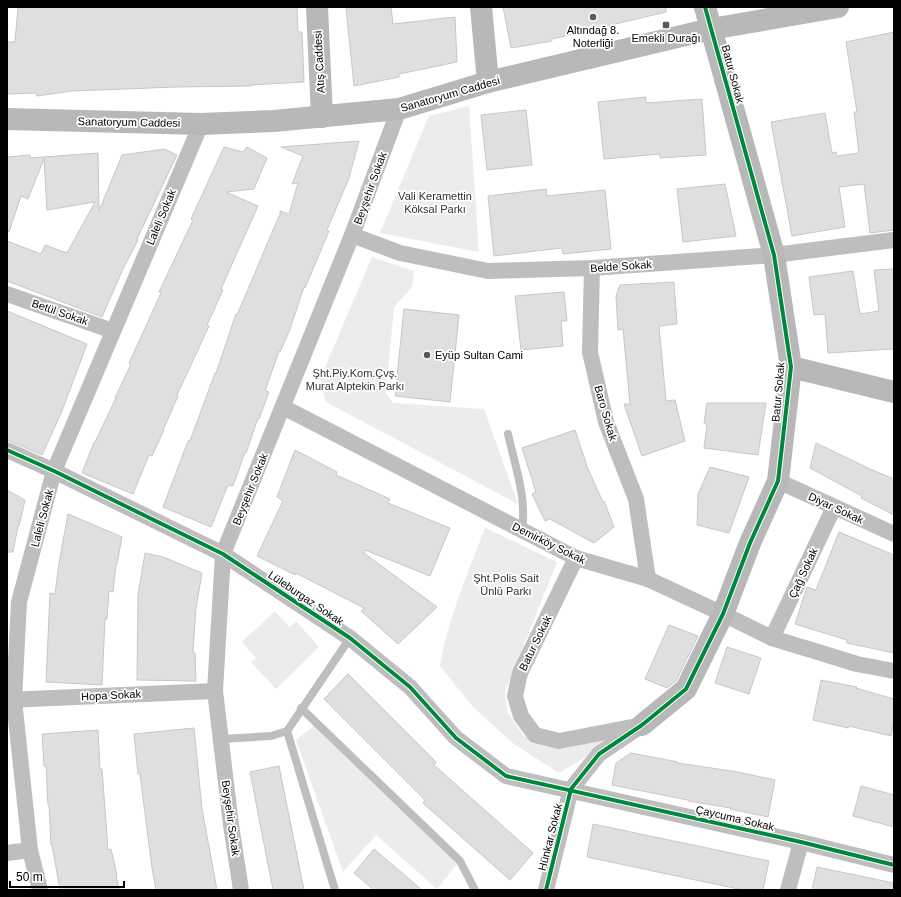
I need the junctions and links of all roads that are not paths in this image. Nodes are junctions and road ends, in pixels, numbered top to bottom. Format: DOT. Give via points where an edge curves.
graph roads {
  1 [pos="317,7"];
  2 [pos="481,7"];
  3 [pos="705,7"];
  4 [pos="838,7"];
  5 [pos="711,29"];
  6 [pos="488,82"];
  7 [pos="399,109"];
  8 [pos="322,117"];
  9 [pos="7,120"];
  10 [pos="200,124"];
  11 [pos="352,235"];
  12 [pos="894,240"];
  13 [pos="774,255"];
  14 [pos="592,268"];
  15 [pos="7,294"];
  16 [pos="113,331"];
  17 [pos="791,367"];
  18 [pos="894,392"];
  19 [pos="283,407"];
  20 [pos="508,434"];
  21 [pos="7,450"];
  22 [pos="54,471"];
  23 [pos="778,481"];
  24 [pos="834,507"];
  25 [pos="522,530"];
  26 [pos="894,534"];
  27 [pos="223,554"];
  28 [pos="576,558"];
  29 [pos="648,579"];
  30 [pos="723,614"];
  31 [pos="350,638"];
  32 [pos="772,638"];
  33 [pos="894,671"];
  34 [pos="215,691"];
  35 [pos="11,700"];
  36 [pos="301,708"];
  37 [pos="642,725"];
  38 [pos="287,731"];
  39 [pos="221,739"];
  40 [pos="571,789"];
  41 [pos="801,842"];
  42 [pos="30,850"];
  43 [pos="7,853"];
  44 [pos="894,865"];
  45 [pos="40,890"];
  46 [pos="241,890"];
  47 [pos="335,890"];
  48 [pos="475,890"];
  49 [pos="546,890"];
  50 [pos="788,890"];
  1 -- 8 [label="street, Atış Caddesi"];
  2 -- 6 [label="street"];
  3 -- 5 [label="street, Batur Sokak"];
  4 -- 5 [label="street, Sanatoryum Caddesi"];
  5 -- 6 [label="street, Sanatoryum Caddesi"];
  5 -- 13 [label="street, Batur Sokak"];
  6 -- 7 [label="street, Sanatoryum Caddesi"];
  7 -- 8 [label="street, Sanatoryum Caddesi"];
  7 -- 11 [label="street, Beyşehir Sokak"];
  8 -- 10 [label="street, Sanatoryum Caddesi"];
  9 -- 10 [label="street, Sanatoryum Caddesi"];
  10 -- 16 [label="street, Laleli Sokak"];
  11 -- 14 [label="street, Belde Sokak" via="400,253 488,271"];
  11 -- 19 [label="street, Beyşehir Sokak"];
  12 -- 13 [label="street, Belde Sokak"];
  13 -- 14 [label="street, Belde Sokak"];
  13 -- 17 [label="street, Batur Sokak"];
  14 -- 29 [label="street, Baro Sokak" via="590,352 606,422 636,499"];
  15 -- 16 [label="street, Betül Sokak"];
  16 -- 22 [label="street, Laleli Sokak"];
  17 -- 18 [label="street"];
  17 -- 23 [label="street, Batur Sokak"];
  19 -- 25 [label="street, Demirköy Sokak"];
  19 -- 27 [label="street, Beyşehir Sokak"];
  20 -- 25 [label="lane" via="523,498"];
  21 -- 22 [label="street, Lüleburgaz Sokak"];
  22 -- 27 [label="street, Lüleburgaz Sokak"];
  22 -- 35 [label="street, Laleli Sokak" via="19,602"];
  23 -- 24 [label="street, Diyar Sokak"];
  23 -- 30 [label="street, Batur Sokak" via="750,543"];
  24 -- 26 [label="street, Diyar Sokak"];
  24 -- 32 [label="street, Çağ Sokak"];
  25 -- 28 [label="street, Demirköy Sokak"];
  27 -- 31 [label="street, Lüleburgaz Sokak"];
  27 -- 34 [label="street, Beyşehir Sokak"];
  28 -- 29 [label="street, Demirköy Sokak"];
  28 -- 37 [label="street, Batur Sokak" via="520,673 515,696 522,716 535,735 560,741"];
  29 -- 30 [label="street, Demirköy Sokak"];
  30 -- 32 [label="street, Demirköy Sokak"];
  30 -- 37 [label="street, Batur Sokak" via="686,689"];
  31 -- 36 [label="lane"];
  31 -- 40 [label="street, Lüleburgaz Sokak" via="410,687 456,738 506,776"];
  32 -- 33 [label="street, Demirköy Sokak" via="857,664"];
  34 -- 35 [label="street, Hopa Sokak"];
  34 -- 39 [label="street, Beyşehir Sokak"];
  35 -- 42 [label="street, Laleli Sokak"];
  36 -- 38 [label="lane"];
  36 -- 48 [label="lane" via="460,861"];
  37 -- 40 [label="street, Hünkar Sokak" via="599,754"];
  38 -- 39 [label="lane" via="272,736"];
  38 -- 47 [label="lane"];
  39 -- 46 [label="street, Beyşehir Sokak"];
  40 -- 41 [label="street, Çaycuma Sokak"];
  40 -- 49 [label="street, Hünkar Sokak"];
  41 -- 44 [label="street, Çaycuma Sokak"];
  41 -- 50 [label="street"];
  42 -- 43 [label="street"];
  42 -- 45 [label="street, Laleli Sokak"];
}
